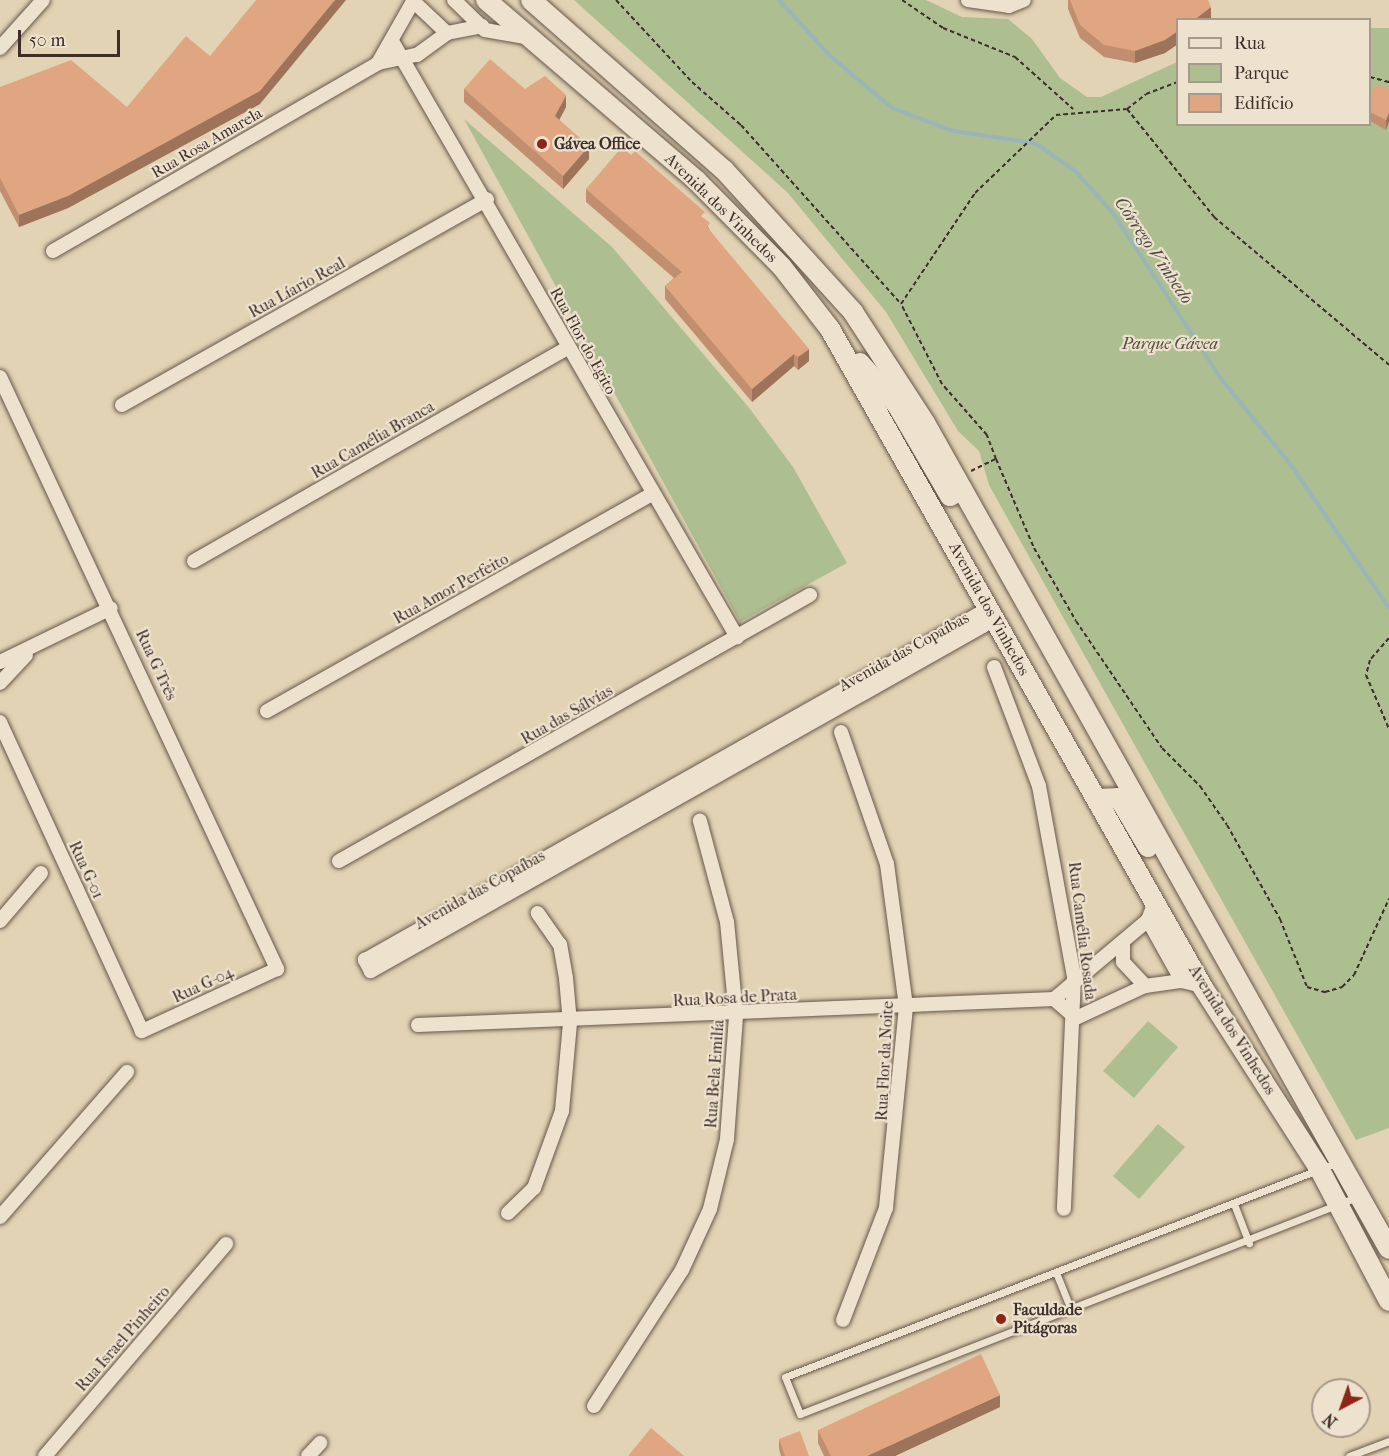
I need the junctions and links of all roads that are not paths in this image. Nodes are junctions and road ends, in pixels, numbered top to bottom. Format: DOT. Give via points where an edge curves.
graph roads {
  1 [pos="43,0"];
  2 [pos="454,0"];
  3 [pos="486,0"];
  4 [pos="531,0"];
  5 [pos="968,0"];
  6 [pos="1024,0"];
  7 [pos="414,1"];
  8 [pos="482,26"];
  9 [pos="447,33"];
  10 [pos="531,38"];
  11 [pos="392,41"];
  12 [pos="0,48"];
  13 [pos="404,58"];
  14 [pos="378,63"];
  15 [pos="488,199"];
  16 [pos="54,251"];
  17 [pos="831,329"];
  18 [pos="568,348"];
  19 [pos="0,377"];
  20 [pos="122,405"];
  21 [pos="960,485"];
  22 [pos="651,495"];
  23 [pos="194,561"];
  24 [pos="810,595"];
  25 [pos="111,608"];
  26 [pos="992,615"];
  27 [pos="737,637"];
  28 [pos="29,651"];
  29 [pos="0,662"];
  30 [pos="994,667"];
  31 [pos="0,683"];
  32 [pos="267,711"];
  33 [pos="0,722"];
  34 [pos="841,732"];
  35 [pos="1098,799"];
  36 [pos="700,821"];
  37 [pos="339,861"];
  38 [pos="41,873"];
  39 [pos="1151,911"];
  40 [pos="538,914"];
  41 [pos="0,921"];
  42 [pos="1123,942"];
  43 [pos="277,969"];
  44 [pos="1074,977"];
  45 [pos="1182,981"];
  46 [pos="1238,981"];
  47 [pos="1145,986"];
  48 [pos="1202,986"];
  49 [pos="1054,999"];
  50 [pos="906,1007"];
  51 [pos="736,1015"];
  52 [pos="1076,1018"];
  53 [pos="570,1023"];
  54 [pos="418,1025"];
  55 [pos="142,1031"];
  56 [pos="127,1072"];
  57 [pos="1329,1166"];
  58 [pos="1348,1201"];
  59 [pos="1234,1204"];
  60 [pos="1064,1209"];
  61 [pos="508,1213"];
  62 [pos="0,1217"];
  63 [pos="1250,1243"];
  64 [pos="226,1244"];
  65 [pos="1389,1249"];
  66 [pos="1057,1275"];
  67 [pos="1389,1301"];
  68 [pos="1070,1308"];
  69 [pos="843,1320"];
  70 [pos="594,1406"];
  71 [pos="1389,1440"];
  72 [pos="320,1443"];
  73 [pos="45,1456"];
  74 [pos="309,1456"];
  75 [pos="1349,1456"];
  1 -- 12 [label="street"];
  2 -- 8 [label="street"];
  3 -- 10 [label="main road, Avenida dos Vinhedos"];
  4 -- 21 [label="main road, Avenida dos Vinhedos" via="724,170 800,249 853,312"];
  5 -- 6 [label="street" via="1009,6"];
  7 -- 9 [label="street"];
  7 -- 11 [label="street, Rua Rosa Amarela"];
  8 -- 9 [label="street, Rua Rosa Amarela"];
  8 -- 10 [label="street" via="506,37"];
  9 -- 13 [label="street, Rua Rosa Amarela"];
  10 -- 17 [label="main road, Avenida dos Vinhedos" via="696,180 782,267"];
  11 -- 13 [label="street, Rua Flor do Egito"];
  11 -- 14 [label="street, Rua Rosa Amarela"];
  13 -- 14 [label="street, Rua Rosa Amarela"];
  13 -- 15 [label="street, Rua Flor do Egito"];
  14 -- 16 [label="street, Rua Rosa Amarela"];
  15 -- 18 [label="street, Rua Flor do Egito"];
  15 -- 20 [label="street, Rua Líario Real"];
  17 -- 21 [label="main road" via="897,405 950,496"];
  17 -- 26 [label="main road, Avenida dos Vinhedos"];
  18 -- 22 [label="street, Rua Flor do Egito"];
  18 -- 23 [label="street, Rua Camélia Branca"];
  19 -- 25 [label="street, Rua G Três"];
  21 -- 46 [label="main road, Avenida dos Vinhedos"];
  22 -- 27 [label="street, Rua Flor do Egito"];
  22 -- 32 [label="street, Rua Amor Perfeito"];
  24 -- 27 [label="street, Rua das Sálvías"];
  25 -- 28 [label="street"];
  25 -- 43 [label="street, Rua G Três"];
  26 -- 26 [label="street, Avenida das Copaíbas" via="977,615 365,960 371,971 983,626"];
  26 -- 35 [label="main road, Avenida dos Vinhedos"];
  27 -- 37 [label="street, Rua das Sálvías"];
  28 -- 29 [label="street"];
  28 -- 31 [label="street"];
  30 -- 44 [label="street, Rua Camélia Rosada" via="1039,786"];
  33 -- 55 [label="street, Rua G-01"];
  34 -- 50 [label="street, Rua Flor da Noite" via="886,864"];
  35 -- 39 [label="main road, Avenida dos Vinhedos"];
  35 -- 46 [label="main road" via="1119,798"];
  36 -- 51 [label="street, Rua Bela Emilía" via="727,922"];
  38 -- 41 [label="street"];
  39 -- 42 [label="street"];
  39 -- 45 [label="street"];
  39 -- 48 [label="main road, Avenida dos Vinhedos"];
  40 -- 53 [label="street" via="560,945"];
  42 -- 44 [label="street"];
  42 -- 47 [label="street" via="1123,962"];
  43 -- 55 [label="street, Rua G-04"];
  44 -- 49 [label="street"];
  44 -- 52 [label="street, Rua Camélia Rosada"];
  45 -- 47 [label="street"];
  45 -- 48 [label="street"];
  46 -- 57 [label="main road, Avenida dos Vinhedos"];
  47 -- 52 [label="street"];
  48 -- 57 [label="main road, Avenida dos Vinhedos"];
  49 -- 50 [label="street, Rua Rosa de Prata"];
  49 -- 52 [label="street"];
  50 -- 51 [label="street, Rua Rosa de Prata"];
  50 -- 69 [label="street, Rua Flor da Noite" via="886,1208"];
  51 -- 53 [label="street, Rua Rosa de Prata"];
  51 -- 70 [label="street, Rua Bela Emilía" via="727,1139 710,1209 660,1310"];
  52 -- 60 [label="street, Rua Camélia Rosada"];
  53 -- 54 [label="street, Rua Rosa de Prata"];
  53 -- 61 [label="street" via="555,1139 534,1188"];
  56 -- 62 [label="street"];
  57 -- 58 [label="main road, Avenida dos Vinhedos"];
  57 -- 59 [label="lane"];
  58 -- 63 [label="lane"];
  58 -- 65 [label="main road, Avenida dos Vinhedos"];
  58 -- 67 [label="main road, Avenida dos Vinhedos"];
  59 -- 63 [label="lane"];
  59 -- 66 [label="lane"];
  63 -- 68 [label="lane"];
  64 -- 73 [label="street, Rua Israel Pinheiro"];
  66 -- 68 [label="lane"];
  66 -- 68 [label="lane" via="785,1377 800,1414"];
  71 -- 75 [label="lane"];
  72 -- 74 [label="street"];
}
